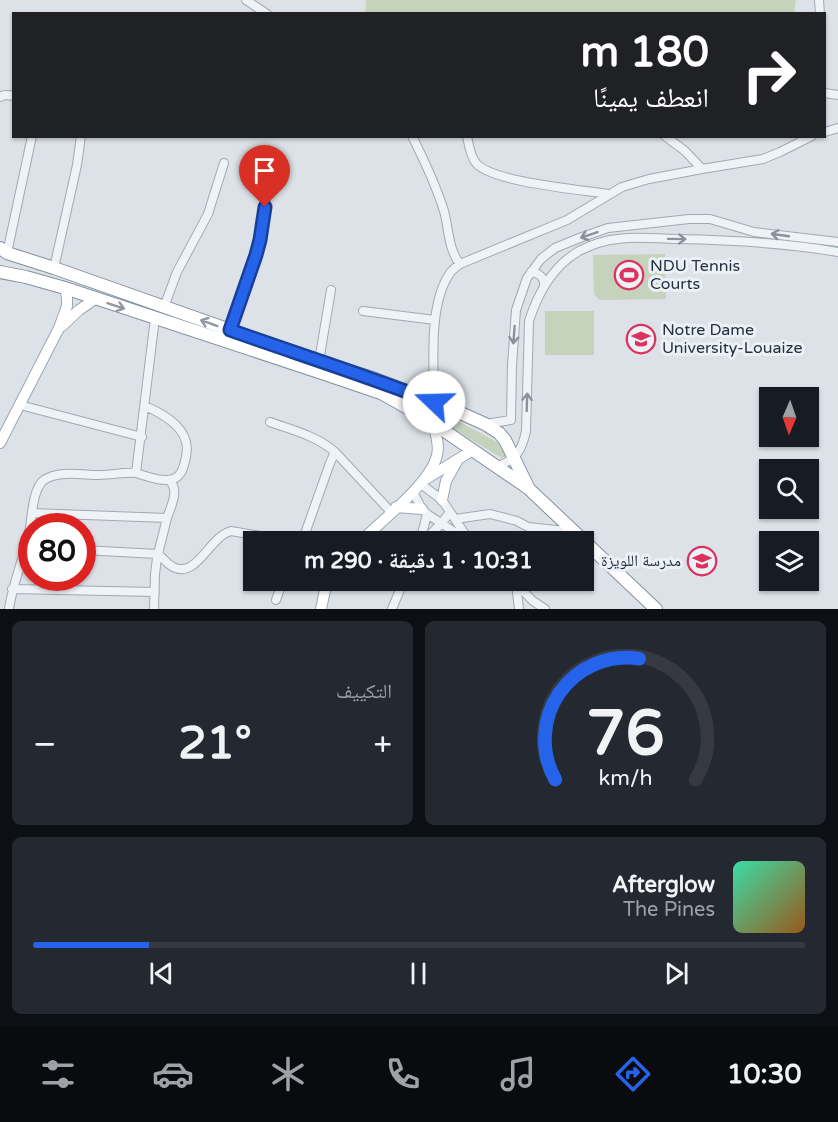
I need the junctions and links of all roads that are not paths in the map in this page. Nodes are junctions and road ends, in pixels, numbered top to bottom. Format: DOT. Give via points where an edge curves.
graph roads {
  1 [pos="246,0"];
  2 [pos="264,12"];
  3 [pos="32,138"];
  4 [pos="81,138"];
  5 [pos="413,138"];
  6 [pos="467,138"];
  7 [pos="668,138"];
  8 [pos="808,138"];
  9 [pos="224,163"];
  10 [pos="702,169"];
  11 [pos="267,190"];
  12 [pos="609,194"];
  13 [pos="838,242"];
  14 [pos="4,250"];
  15 [pos="838,252"];
  16 [pos="460,264"];
  17 [pos="54,268"];
  18 [pos="0,272"];
  19 [pos="531,272"];
  20 [pos="544,286"];
  21 [pos="65,288"];
  22 [pos="331,290"];
  23 [pos="95,299"];
  24 [pos="164,307"];
  25 [pos="363,311"];
  26 [pos="155,318"];
  27 [pos="435,320"];
  28 [pos="59,328"];
  29 [pos="230,330"];
  30 [pos="319,361"];
  31 [pos="434,402"];
  32 [pos="20,405"];
  33 [pos="145,406"];
  34 [pos="512,420"];
  35 [pos="270,422"];
  36 [pos="433,423"];
  37 [pos="485,424"];
  38 [pos="526,431"];
  39 [pos="142,437"];
  40 [pos="0,443"];
  41 [pos="473,450"];
  42 [pos="335,452"];
  43 [pos="514,457"];
  44 [pos="458,459"];
  45 [pos="496,465"];
  46 [pos="136,473"];
  47 [pos="169,480"];
  48 [pos="422,482"];
  49 [pos="528,488"];
  50 [pos="413,492"];
  51 [pos="442,500"];
  52 [pos="394,510"];
  53 [pos="424,512"];
  54 [pos="32,513"];
  55 [pos="96,515"];
  56 [pos="453,515"];
  57 [pos="167,518"];
  58 [pos="441,524"];
  59 [pos="306,531"];
  60 [pos="372,531"];
  61 [pos="422,531"];
  62 [pos="433,531"];
  63 [pos="453,531"];
  64 [pos="463,531"];
  65 [pos="566,531"];
  66 [pos="574,531"];
  67 [pos="243,533"];
  68 [pos="594,550"];
  69 [pos="96,551"];
  70 [pos="158,554"];
  71 [pos="18,576"];
  72 [pos="12,590"];
  73 [pos="279,591"];
  74 [pos="325,591"];
  75 [pos="399,591"];
  76 [pos="517,591"];
  77 [pos="523,591"];
  78 [pos="154,592"];
  79 [pos="276,600"];
  80 [pos="533,601"];
  81 [pos="9,609"];
  82 [pos="154,609"];
  83 [pos="321,609"];
  84 [pos="392,609"];
  85 [pos="522,609"];
  86 [pos="545,609"];
  87 [pos="656,609"];
  1 -- 2 [label="street"];
  3 -- 14 [label="street"];
  4 -- 17 [label="street"];
  5 -- 16 [label="street" via="444,211 453,255"];
  6 -- 12 [label="street" via="476,164 495,175"];
  7 -- 10 [label="street"];
  8 -- 10 [label="street" via="763,159"];
  9 -- 24 [label="street" via="207,214"];
  10 -- 12 [label="street" via="640,182"];
  11 -- 29 [label="street" via="260,240"];
  12 -- 16 [label="street" via="567,220"];
  13 -- 19 [label="street, one-way" via="753,232 710,219 689,219 608,228 555,248"];
  14 -- 17 [label="highway"];
  20 -- 15 [label="street, one-way" via="578,252 618,239 732,241"];
  16 -- 27 [label="street" via="450,272 437,303"];
  17 -- 24 [label="highway"];
  18 -- 21 [label="highway"];
  19 -- 20 [label="street" via="543,278"];
  19 -- 34 [label="street, one-way" via="516,310"];
  38 -- 20 [label="street, one-way" via="529,321"];
  21 -- 23 [label="highway"];
  21 -- 28 [label="main road" via="67,306"];
  22 -- 30 [label="street"];
  23 -- 26 [label="highway, one-way"];
  23 -- 28 [label="main road"];
  29 -- 24 [label="highway, one-way"];
  25 -- 27 [label="street"];
  26 -- 33 [label="street"];
  26 -- 36 [label="highway" via="381,393"];
  27 -- 31 [label="street"];
  28 -- 32 [label="main road"];
  29 -- 30 [label="highway"];
  30 -- 31 [label="highway"];
  31 -- 37 [label="highway"];
  32 -- 39 [label="street"];
  32 -- 40 [label="main road"];
  33 -- 39 [label="street"];
  33 -- 47 [label="street" via="170,419 186,441 181,473"];
  34 -- 37 [label="street"];
  34 -- 38 [label="street"];
  35 -- 42 [label="street" via="326,444"];
  36 -- 41 [label="highway"];
  36 -- 48 [label="main road" via="437,457"];
  37 -- 43 [label="highway" via="499,433"];
  38 -- 43 [label="street" via="523,446"];
  39 -- 46 [label="street"];
  41 -- 44 [label="main road"];
  41 -- 45 [label="highway"];
  42 -- 52 [label="street"];
  42 -- 59 [label="street"];
  43 -- 45 [label="street"];
  43 -- 49 [label="highway"];
  44 -- 48 [label="main road"];
  44 -- 51 [label="main road" via="446,481"];
  45 -- 49 [label="highway"];
  46 -- 47 [label="street"];
  46 -- 54 [label="street" via="51,477 38,488"];
  47 -- 57 [label="street" via="175,492"];
  48 -- 50 [label="main road"];
  48 -- 51 [label="street"];
  49 -- 66 [label="highway"];
  50 -- 52 [label="main road"];
  50 -- 53 [label="street"];
  51 -- 56 [label="street"];
  52 -- 53 [label="main road"];
  52 -- 60 [label="main road"];
  53 -- 58 [label="street"];
  53 -- 61 [label="street"];
  55 -- 57 [label="street"];
  56 -- 58 [label="street"];
  56 -- 64 [label="street"];
  56 -- 65 [label="street" via="490,514 528,527"];
  57 -- 70 [label="street"];
  58 -- 62 [label="street"];
  58 -- 63 [label="street"];
  67 -- 70 [label="street" via="227,532 186,569 172,566"];
  68 -- 87 [label="highway"];
  69 -- 70 [label="street"];
  70 -- 78 [label="street"];
  71 -- 72 [label="street"];
  72 -- 78 [label="street"];
  72 -- 81 [label="street"];
  73 -- 79 [label="street"];
  74 -- 83 [label="main road"];
  75 -- 84 [label="street"];
  76 -- 85 [label="street"];
  77 -- 80 [label="street"];
  78 -- 82 [label="street"];
  80 -- 85 [label="street"];
  80 -- 86 [label="street"];
}
